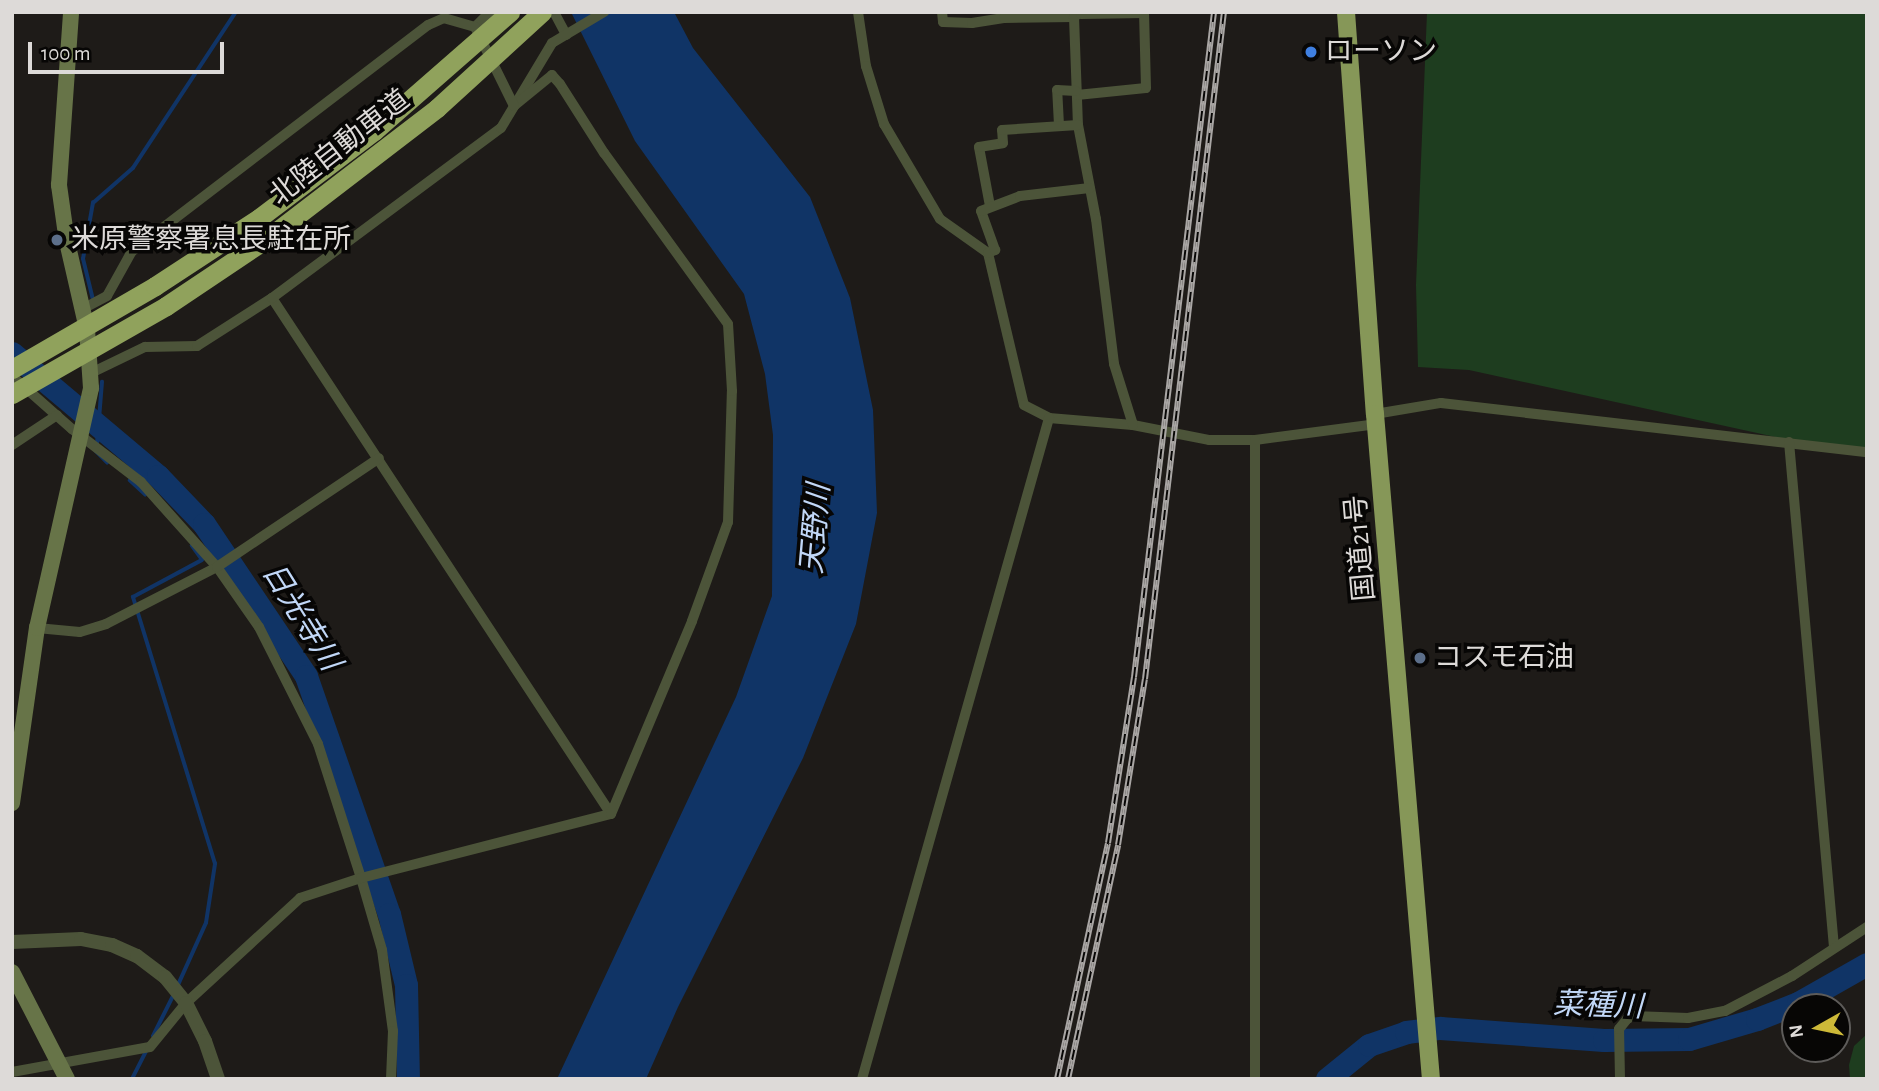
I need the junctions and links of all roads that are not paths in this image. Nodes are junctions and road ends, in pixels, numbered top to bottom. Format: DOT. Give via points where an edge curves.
graph roads {
  1 [pos="71,12"];
  2 [pos="490,12"];
  3 [pos="510,12"];
  4 [pos="542,12"];
  5 [pos="554,12"];
  6 [pos="604,12"];
  7 [pos="858,12"];
  8 [pos="942,12"];
  9 [pos="1346,12"];
  10 [pos="1144,13"];
  11 [pos="1079,14"];
  12 [pos="1057,15"];
  13 [pos="566,35"];
  14 [pos="475,36"];
  15 [pos="1077,93"];
  16 [pos="514,106"];
  17 [pos="1059,125"];
  18 [pos="1077,125"];
  19 [pos="1090,188"];
  20 [pos="990,206"];
  21 [pos="988,253"];
  22 [pos="272,298"];
  23 [pos="83,309"];
  24 [pos="12,369"];
  25 [pos="93,372"];
  26 [pos="12,376"];
  27 [pos="12,394"];
  28 [pos="57,415"];
  29 [pos="1049,418"];
  30 [pos="1376,419"];
  31 [pos="1133,425"];
  32 [pos="82,431"];
  33 [pos="1255,440"];
  34 [pos="1789,442"];
  35 [pos="12,445"];
  36 [pos="1867,452"];
  37 [pos="379,458"];
  38 [pos="217,566"];
  39 [pos="37,628"];
  40 [pos="12,803"];
  41 [pos="611,814"];
  42 [pos="364,877"];
  43 [pos="1867,927"];
  44 [pos="12,942"];
  45 [pos="1834,947"];
  46 [pos="12,972"];
  47 [pos="186,1003"];
  48 [pos="12,1072"];
  49 [pos="63,1072"];
  50 [pos="1431,1073"];
  51 [pos="218,1079"];
  52 [pos="391,1079"];
  53 [pos="862,1079"];
  54 [pos="1255,1079"];
  55 [pos="1620,1079"];
  1 -- 23 [label="main road" via="59,185"];
  2 -- 14 [label="street"];
  3 -- 14 [label="highway, 北陸自動車道"];
  4 -- 27 [label="highway, 北陸自動車道" via="329,194 166,306"];
  5 -- 13 [label="street"];
  6 -- 13 [label="street"];
  7 -- 21 [label="street" via="866,66 884,124 940,219"];
  8 -- 12 [label="street" via="943,22 972,23"];
  9 -- 30 [label="highway, 国道21号"];
  10 -- 11 [label="street"];
  10 -- 15 [label="street" via="1146,88"];
  11 -- 12 [label="street"];
  11 -- 15 [label="street"];
  13 -- 16 [label="street" via="552,43"];
  14 -- 16 [label="street" via="503,77"];
  14 -- 23 [label="street" via="444,18 428,25 132,251 107,296"];
  14 -- 24 [label="highway, 北陸自動車道" via="319,174 155,286"];
  15 -- 17 [label="street" via="1057,90"];
  15 -- 18 [label="street"];
  16 -- 22 [label="street" via="501,128"];
  16 -- 41 [label="street" via="552,75 728,324 732,391 728,522"];
  17 -- 18 [label="street"];
  17 -- 20 [label="street" via="1002,130 1003,143 979,147"];
  18 -- 19 [label="street"];
  19 -- 20 [label="street" via="1020,196"];
  19 -- 31 [label="street" via="1114,364"];
  20 -- 21 [label="street" via="981,211 995,250"];
  21 -- 29 [label="street" via="1024,405"];
  22 -- 25 [label="street" via="197,346 145,347"];
  22 -- 37 [label="street"];
  23 -- 25 [label="main road"];
  25 -- 32 [label="main road"];
  26 -- 28 [label="street"];
  28 -- 32 [label="street"];
  28 -- 35 [label="street"];
  29 -- 31 [label="street"];
  29 -- 53 [label="street"];
  30 -- 33 [label="street"];
  30 -- 34 [label="street" via="1441,403"];
  30 -- 50 [label="highway, 国道21号"];
  31 -- 33 [label="street" via="1209,440"];
  32 -- 38 [label="street" via="141,482"];
  32 -- 39 [label="main road"];
  33 -- 54 [label="street"];
  34 -- 36 [label="street"];
  34 -- 45 [label="street"];
  37 -- 38 [label="street"];
  37 -- 41 [label="street"];
  38 -- 39 [label="street" via="106,624 80,632"];
  38 -- 42 [label="street" via="258,627 318,744"];
  39 -- 40 [label="main road"];
  41 -- 42 [label="street"];
  42 -- 47 [label="street" via="300,898"];
  42 -- 52 [label="street" via="382,950 393,1031"];
  43 -- 45 [label="street"];
  44 -- 47 [label="street" via="55,938 112,945 137,956 165,977"];
  45 -- 55 [label="street" via="1792,976 1726,1011 1688,1018 1627,1019 1619,1029"];
  46 -- 49 [label="main road"];
  47 -- 49 [label="street" via="150,1047"];
  47 -- 51 [label="street"];
  48 -- 49 [label="street"];
}
